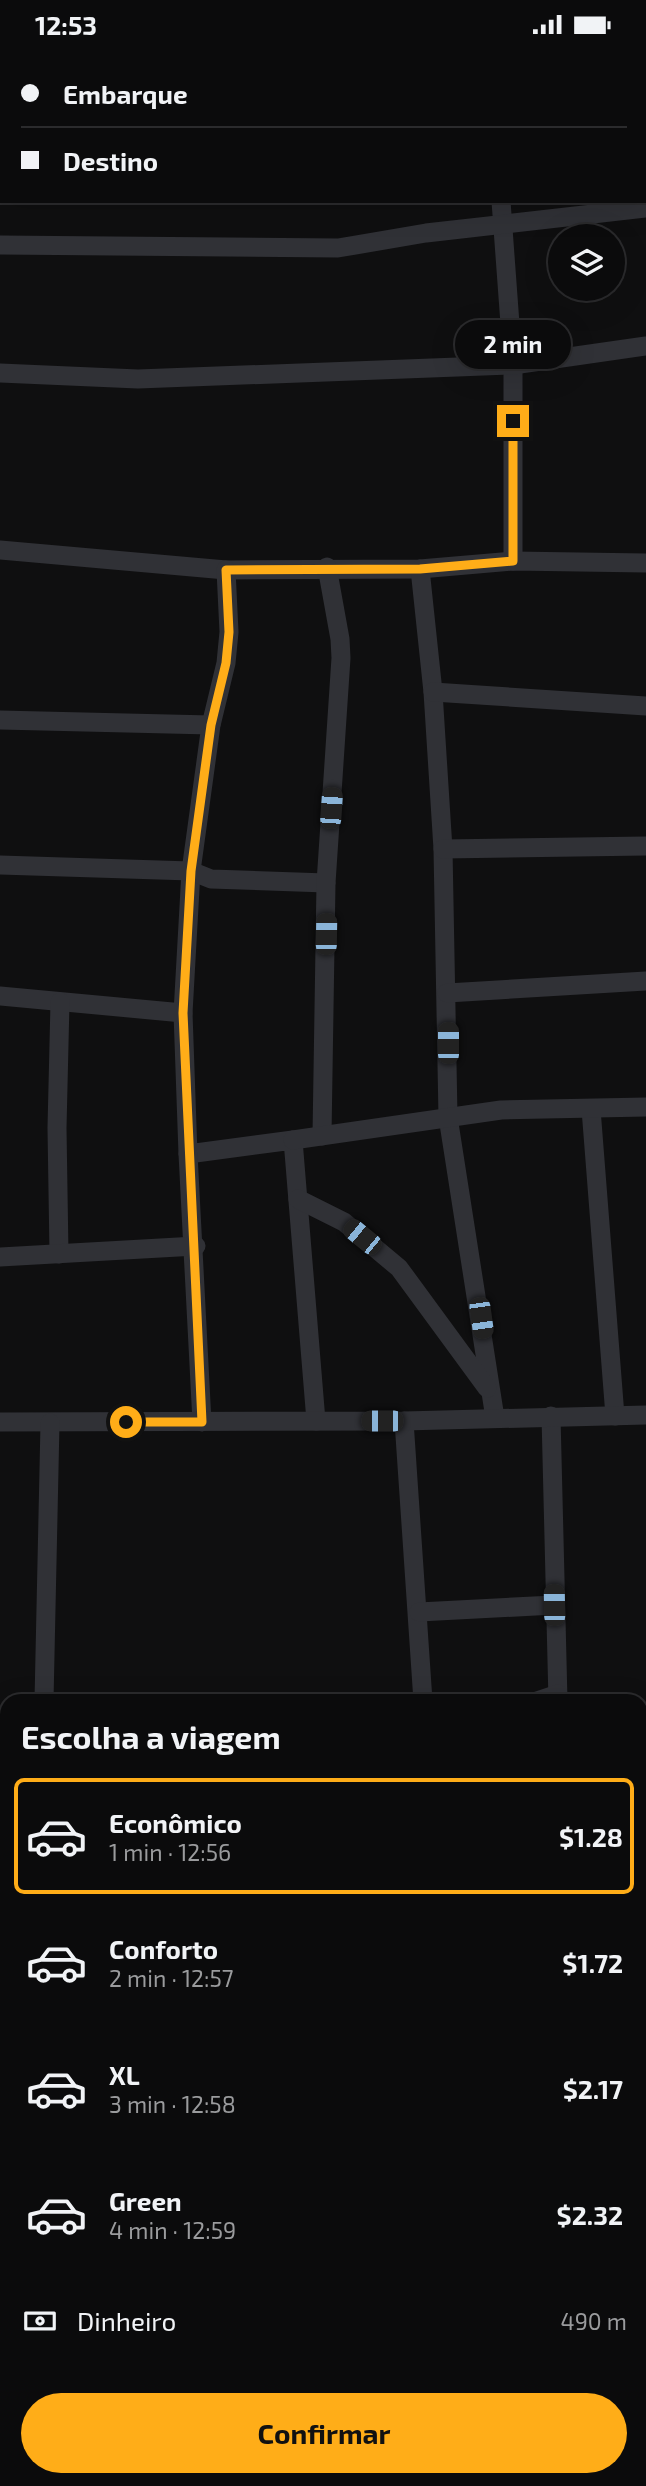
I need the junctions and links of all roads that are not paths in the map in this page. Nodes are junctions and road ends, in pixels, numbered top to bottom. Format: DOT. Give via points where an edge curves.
graph roads {
  1 [pos="501,203"];
  2 [pos="646,208"];
  3 [pos="502,224"];
  4 [pos="0,244"];
  5 [pos="646,346"];
  6 [pos="513,365"];
  7 [pos="0,373"];
  8 [pos="0,551"];
  9 [pos="513,561"];
  10 [pos="646,563"];
  11 [pos="327,567"];
  12 [pos="420,569"];
  13 [pos="226,570"];
  14 [pos="433,692"];
  15 [pos="646,706"];
  16 [pos="0,720"];
  17 [pos="211,725"];
  18 [pos="646,846"];
  19 [pos="443,849"];
  20 [pos="0,865"];
  21 [pos="191,871"];
  22 [pos="327,883"];
  23 [pos="646,981"];
  24 [pos="447,993"];
  25 [pos="0,996"];
  26 [pos="60,1002"];
  27 [pos="183,1013"];
  28 [pos="646,1107"];
  29 [pos="591,1109"];
  30 [pos="448,1117"];
  31 [pos="322,1136"];
  32 [pos="293,1140"];
  33 [pos="188,1154"];
  34 [pos="298,1199"];
  35 [pos="196,1247"];
  36 [pos="59,1254"];
  37 [pos="0,1257"];
  38 [pos="491,1394"];
  39 [pos="646,1415"];
  40 [pos="551,1416"];
  41 [pos="615,1416"];
  42 [pos="495,1418"];
  43 [pos="316,1421"];
  44 [pos="0,1422"];
  45 [pos="202,1422"];
  46 [pos="404,1422"];
  47 [pos="50,1423"];
  48 [pos="554,1605"];
  49 [pos="419,1612"];
  50 [pos="44,1694"];
  51 [pos="422,1694"];
  52 [pos="558,1694"];
  1 -- 3 [label="street"];
  2 -- 3 [label="street"];
  3 -- 4 [label="street" via="338,248"];
  3 -- 6 [label="street"];
  5 -- 6 [label="street"];
  6 -- 7 [label="street" via="138,379"];
  6 -- 9 [label="street"];
  8 -- 13 [label="street"];
  9 -- 10 [label="street"];
  9 -- 12 [label="street"];
  11 -- 12 [label="street"];
  11 -- 13 [label="street"];
  11 -- 22 [label="street" via="341,658"];
  12 -- 14 [label="street"];
  13 -- 17 [label="street" via="226,663"];
  14 -- 15 [label="street"];
  14 -- 19 [label="street"];
  16 -- 17 [label="street"];
  17 -- 21 [label="street"];
  18 -- 19 [label="street"];
  19 -- 24 [label="street"];
  20 -- 21 [label="street"];
  21 -- 22 [label="street" via="211,879"];
  21 -- 27 [label="street"];
  22 -- 31 [label="street"];
  23 -- 24 [label="street"];
  24 -- 30 [label="street"];
  25 -- 26 [label="street"];
  26 -- 27 [label="street"];
  26 -- 36 [label="street"];
  27 -- 33 [label="street"];
  28 -- 29 [label="street"];
  29 -- 30 [label="street" via="501,1110"];
  29 -- 41 [label="street"];
  30 -- 31 [label="street"];
  30 -- 38 [label="street"];
  31 -- 32 [label="street"];
  32 -- 33 [label="street"];
  32 -- 34 [label="street"];
  33 -- 35 [label="street"];
  34 -- 38 [label="street" via="344,1222 399,1268"];
  34 -- 43 [label="street"];
  35 -- 36 [label="street"];
  35 -- 45 [label="street"];
  36 -- 37 [label="street"];
  38 -- 42 [label="street"];
  39 -- 41 [label="street"];
  40 -- 41 [label="street"];
  40 -- 42 [label="street"];
  40 -- 48 [label="street"];
  42 -- 46 [label="street"];
  43 -- 45 [label="street"];
  43 -- 46 [label="street"];
  44 -- 47 [label="street"];
  45 -- 47 [label="street"];
  46 -- 49 [label="street"];
  47 -- 50 [label="street"];
  48 -- 49 [label="street"];
  48 -- 52 [label="street"];
  49 -- 51 [label="street"];
}
